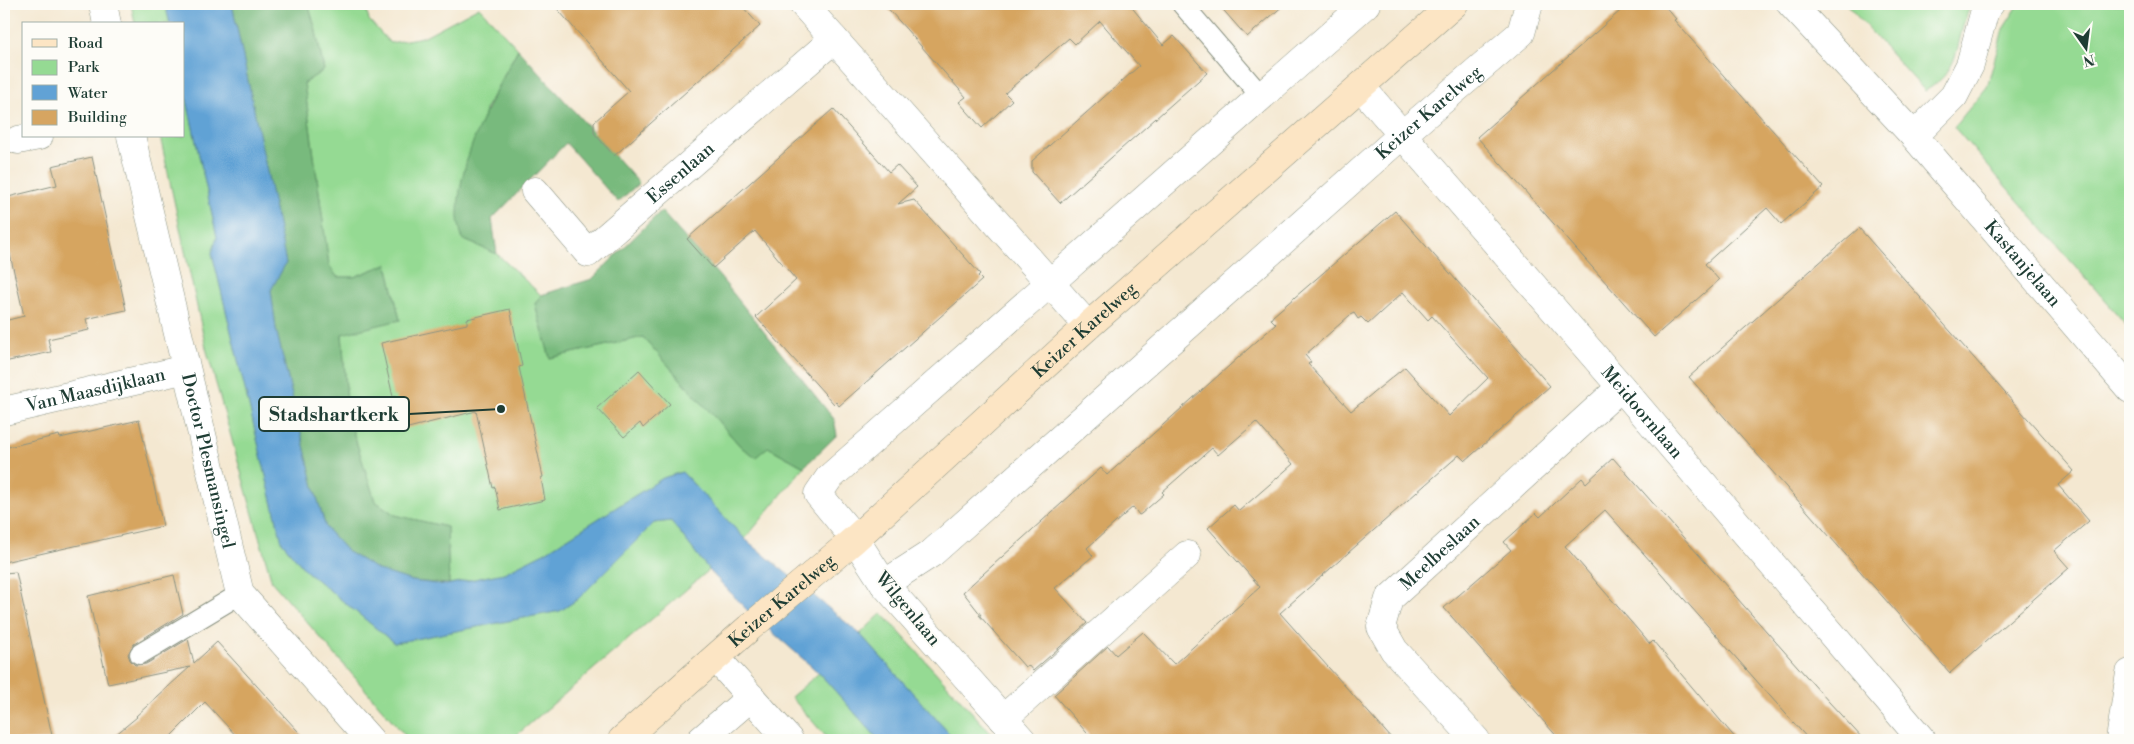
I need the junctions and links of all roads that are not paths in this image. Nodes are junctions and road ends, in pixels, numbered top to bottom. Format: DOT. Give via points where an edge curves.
graph roads {
  1 [pos="103,4"];
  2 [pos="803,4"];
  3 [pos="1182,4"];
  4 [pos="1366,4"];
  5 [pos="1454,4"];
  6 [pos="1529,4"];
  7 [pos="1791,4"];
  8 [pos="1990,4"];
  9 [pos="107,22"];
  10 [pos="834,39"];
  11 [pos="1361,87"];
  12 [pos="1261,96"];
  13 [pos="1402,135"];
  14 [pos="1914,136"];
  15 [pos="131,138"];
  16 [pos="535,191"];
  17 [pos="1049,282"];
  18 [pos="1088,326"];
  19 [pos="186,368"];
  20 [pos="1621,387"];
  21 [pos="2130,390"];
  22 [pos="4,411"];
  23 [pos="855,538"];
  24 [pos="1187,555"];
  25 [pos="884,584"];
  26 [pos="240,594"];
  27 [pos="140,654"];
  28 [pos="716,658"];
  29 [pos="2130,673"];
  30 [pos="751,697"];
  31 [pos="1004,719"];
  32 [pos="370,740"];
  33 [pos="622,740"];
  34 [pos="701,740"];
  35 [pos="789,740"];
  36 [pos="1022,740"];
  37 [pos="1476,740"];
  38 [pos="1922,740"];
  39 [pos="2120,740"];
  1 -- 9 [label="street"];
  2 -- 10 [label="street"];
  3 -- 12 [label="lane"];
  4 -- 12 [label="street"];
  5 -- 11 [label="main road, Keizer Karelweg"];
  6 -- 13 [label="street, Keizer Karelweg" via="1521,33"];
  7 -- 14 [label="street, Kastanjelaan"];
  8 -- 14 [label="street" via="1970,65 1954,96"];
  10 -- 16 [label="street, Essenlaan" via="588,253"];
  10 -- 17 [label="street"];
  11 -- 13 [label="street, Meidoornlaan"];
  11 -- 18 [label="main road, Keizer Karelweg"];
  12 -- 17 [label="street"];
  13 -- 20 [label="street, Meidoornlaan"];
  13 -- 25 [label="street, Keizer Karelweg" via="932,553"];
  14 -- 21 [label="street, Kastanjelaan"];
  15 -- 19 [label="street, Doctor Plesmansingel"];
  17 -- 18 [label="street"];
  17 -- 23 [label="street, Wilgenlaan" via="828,478 818,494"];
  18 -- 23 [label="main road, Keizer Karelweg"];
  19 -- 22 [label="street, Van Maasdijklaan"];
  19 -- 26 [label="street, Doctor Plesmansingel"];
  20 -- 37 [label="street, Meelbeslaan" via="1389,599 1381,627 1394,650"];
  20 -- 38 [label="street, Meidoornlaan"];
  23 -- 25 [label="street, Wilgenlaan"];
  23 -- 28 [label="main road, Keizer Karelweg"];
  24 -- 31 [label="street"];
  25 -- 31 [label="street, Wilgenlaan"];
  26 -- 27 [label="lane"];
  26 -- 32 [label="street, Doctor Plesmansingel"];
  28 -- 30 [label="street, Keizer Karelweg"];
  28 -- 33 [label="main road, Keizer Karelweg"];
  29 -- 39 [label="street"];
  30 -- 34 [label="street"];
  30 -- 35 [label="street, Keizer Karelweg"];
  31 -- 36 [label="street, Wilgenlaan"];
}
